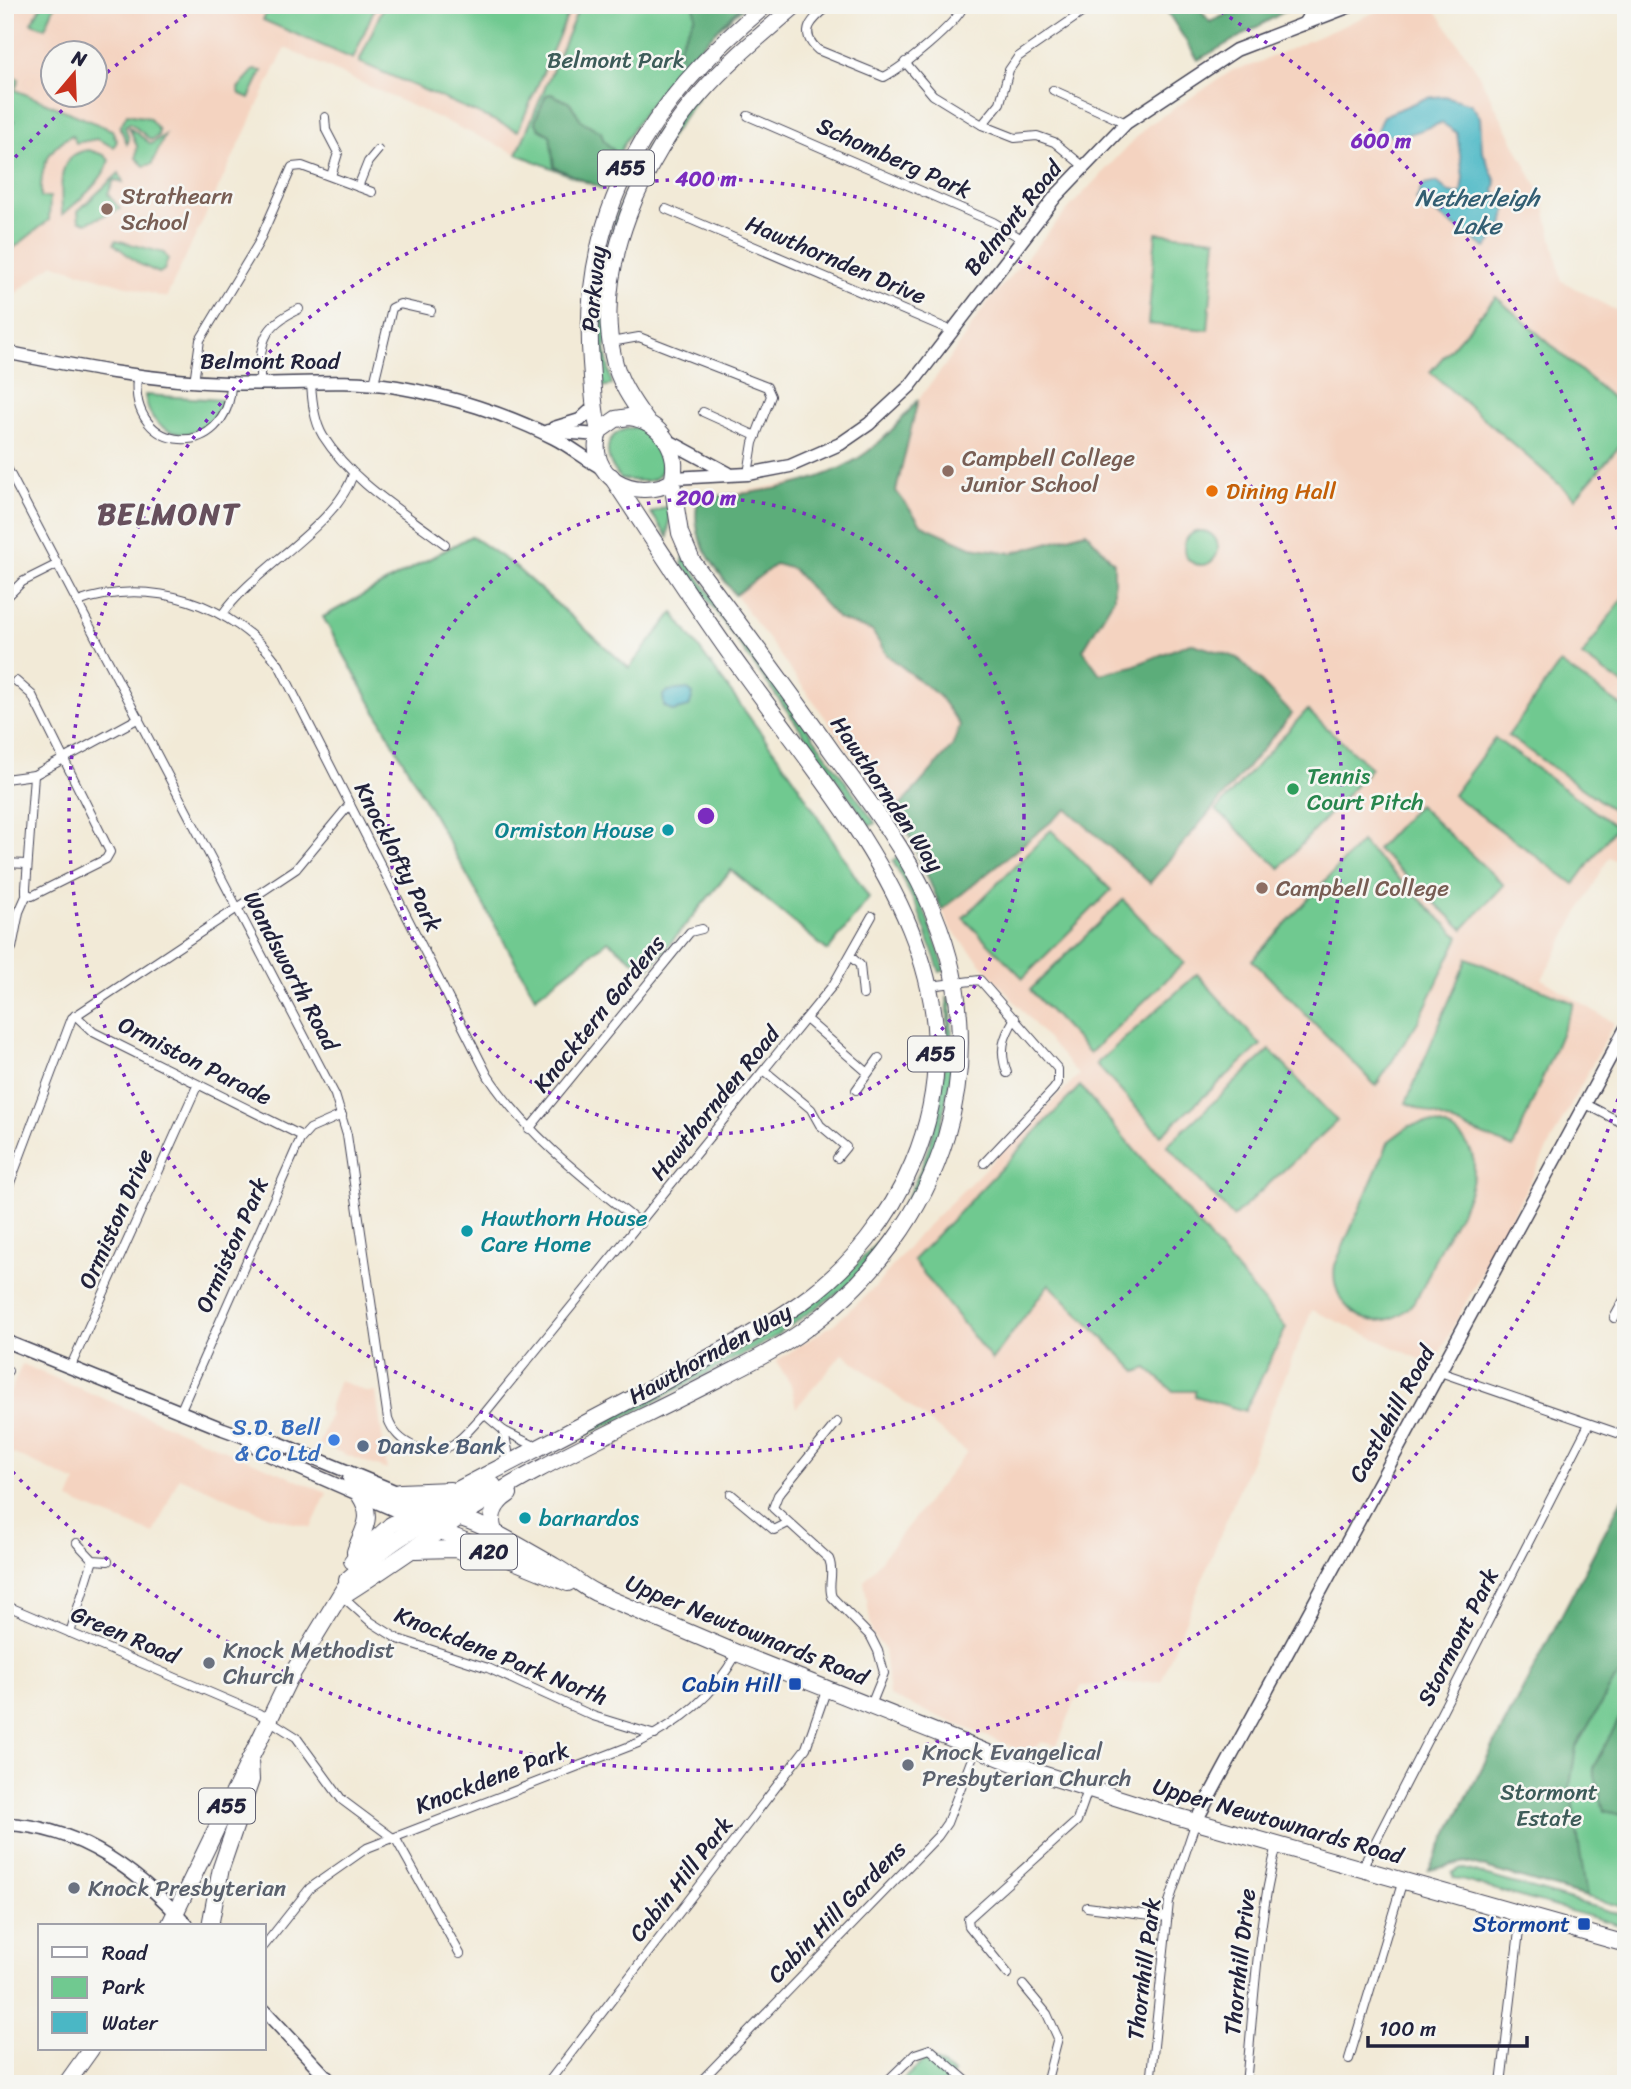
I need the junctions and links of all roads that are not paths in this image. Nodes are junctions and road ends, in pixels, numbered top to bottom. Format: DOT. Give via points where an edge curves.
graph roads {
  1 [pos="766,5"];
  2 [pos="796,5"];
  3 [pos="830,5"];
  4 [pos="964,5"];
  5 [pos="1316,5"];
  6 [pos="1347,6"];
  7 [pos="1083,12"];
  8 [pos="1304,24"];
  9 [pos="905,62"];
  10 [pos="1053,90"];
  11 [pos="748,116"];
  12 [pos="324,117"];
  13 [pos="1126,123"];
  14 [pos="982,125"];
  15 [pos="378,150"];
  16 [pos="1082,165"];
  17 [pos="331,176"];
  18 [pos="358,187"];
  19 [pos="372,192"];
  20 [pos="666,209"];
  21 [pos="1022,239"];
  22 [pos="299,309"];
  23 [pos="431,311"];
  24 [pos="950,330"];
  25 [pos="611,342"];
  26 [pos="5,352"];
  27 [pos="137,378"];
  28 [pos="194,382"];
  29 [pos="260,383"];
  30 [pos="311,383"];
  31 [pos="374,383"];
  32 [pos="231,384"];
  33 [pos="593,408"];
  34 [pos="703,412"];
  35 [pos="647,422"];
  36 [pos="537,429"];
  37 [pos="598,433"];
  38 [pos="756,436"];
  39 [pos="667,440"];
  40 [pos="5,464"];
  41 [pos="609,473"];
  42 [pos="353,474"];
  43 [pos="730,474"];
  44 [pos="748,474"];
  45 [pos="673,480"];
  46 [pos="445,544"];
  47 [pos="58,564"];
  48 [pos="5,599"];
  49 [pos="78,602"];
  50 [pos="222,615"];
  51 [pos="16,681"];
  52 [pos="139,718"];
  53 [pos="65,759"];
  54 [pos="34,775"];
  55 [pos="5,779"];
  56 [pos="350,804"];
  57 [pos="5,863"];
  58 [pos="27,864"];
  59 [pos="27,894"];
  60 [pos="237,909"];
  61 [pos="872,916"];
  62 [pos="702,929"];
  63 [pos="12,948"];
  64 [pos="850,957"];
  65 [pos="955,982"];
  66 [pos="929,986"];
  67 [pos="863,995"];
  68 [pos="75,1015"];
  69 [pos="1015,1018"];
  70 [pos="807,1019"];
  71 [pos="1626,1028"];
  72 [pos="879,1058"];
  73 [pos="765,1071"];
  74 [pos="867,1072"];
  75 [pos="1007,1073"];
  76 [pos="197,1086"];
  77 [pos="856,1090"];
  78 [pos="1584,1103"];
  79 [pos="342,1115"];
  80 [pos="1626,1125"];
  81 [pos="529,1129"];
  82 [pos="302,1136"];
  83 [pos="836,1158"];
  84 [pos="985,1163"];
  85 [pos="5,1196"];
  86 [pos="641,1224"];
  87 [pos="1626,1296"];
  88 [pos="1614,1318"];
  89 [pos="5,1341"];
  90 [pos="70,1368"];
  91 [pos="1440,1372"];
  92 [pos="180,1412"];
  93 [pos="484,1414"];
  94 [pos="837,1422"];
  95 [pos="1589,1424"];
  96 [pos="504,1431"];
  97 [pos="610,1434"];
  98 [pos="1623,1435"];
  99 [pos="245,1437"];
  100 [pos="541,1449"];
  101 [pos="321,1459"];
  102 [pos="503,1467"];
  103 [pos="458,1488"];
  104 [pos="400,1492"];
  105 [pos="731,1494"];
  106 [pos="360,1496"];
  107 [pos="433,1517"];
  108 [pos="788,1523"];
  109 [pos="497,1536"];
  110 [pos="77,1543"];
  111 [pos="415,1550"];
  112 [pos="93,1560"];
  113 [pos="108,1561"];
  114 [pos="352,1561"];
  115 [pos="347,1580"];
  116 [pos="571,1583"];
  117 [pos="342,1596"];
  118 [pos="5,1605"];
  119 [pos="70,1633"];
  120 [pos="737,1653"];
  121 [pos="827,1688"];
  122 [pos="871,1705"];
  123 [pos="268,1720"];
  124 [pos="655,1735"];
  125 [pos="976,1748"];
  126 [pos="250,1757"];
  127 [pos="1088,1790"];
  128 [pos="1196,1821"];
  129 [pos="5,1824"];
  130 [pos="392,1836"];
  131 [pos="1277,1845"];
  132 [pos="1362,1868"];
  133 [pos="1403,1880"];
  134 [pos="1087,1907"];
  135 [pos="1521,1914"];
  136 [pos="1167,1917"];
  137 [pos="173,1920"];
  138 [pos="211,1924"];
  139 [pos="266,1943"];
  140 [pos="1626,1944"];
  141 [pos="460,1954"];
  142 [pos="1008,1974"];
  143 [pos="1023,1985"];
  144 [pos="266,2012"];
  145 [pos="90,2050"];
  146 [pos="1349,2059"];
  147 [pos="966,2082"];
  148 [pos="66,2084"];
  149 [pos="333,2084"];
  150 [pos="547,2084"];
  151 [pos="698,2084"];
  152 [pos="884,2084"];
  153 [pos="1046,2084"];
  154 [pos="1150,2084"];
  155 [pos="1246,2084"];
  156 [pos="1501,2084"];
  1 -- 33 [label="highway, Parkway / A55" via="668,101 620,181 593,273 589,338"];
  2 -- 25 [label="highway, Parkway / A55" via="702,92 652,163 613,272"];
  3 -- 9 [label="street" via="808,27 807,36 818,50 884,76"];
  4 -- 9 [label="street"];
  5 -- 8 [label="main road"];
  6 -- 8 [label="main road, Belmont Road"];
  7 -- 14 [label="street" via="1018,57 1000,103"];
  8 -- 13 [label="main road, Belmont Road" via="1237,50"];
  9 -- 14 [label="street" via="933,95"];
  10 -- 13 [label="street"];
  11 -- 21 [label="street, Schomberg Park"];
  12 -- 17 [label="street" via="338,153"];
  13 -- 16 [label="main road, Belmont Road"];
  14 -- 16 [label="street" via="1007,136 1037,136 1054,142"];
  15 -- 18 [label="street"];
  16 -- 21 [label="main road, Belmont Road"];
  17 -- 18 [label="street"];
  17 -- 28 [label="street" via="299,165 289,170 258,244 200,340"];
  18 -- 19 [label="street"];
  20 -- 24 [label="street, Hawthornden Drive"];
  21 -- 24 [label="main road, Belmont Road"];
  22 -- 29 [label="street" via="266,332"];
  23 -- 31 [label="street" via="400,304 392,308"];
  24 -- 44 [label="main road, Belmont Road" via="911,386 869,424 814,457"];
  25 -- 35 [label="highway, Parkway / A55" via="623,385"];
  25 -- 38 [label="street" via="639,338 767,387 771,397"];
  26 -- 27 [label="main road, Belmont Road"];
  27 -- 28 [label="main road, Belmont Road"];
  27 -- 32 [label="street" via="138,405 145,422 182,439 201,437 219,423"];
  28 -- 32 [label="main road, Belmont Road"];
  29 -- 30 [label="main road, Belmont Road"];
  29 -- 32 [label="main road, Belmont Road"];
  30 -- 31 [label="main road, Belmont Road"];
  30 -- 42 [label="street" via="323,436"];
  31 -- 36 [label="main road, Belmont Road" via="432,394"];
  33 -- 36 [label="main road" via="573,422"];
  33 -- 37 [label="highway, Parkway / A55"];
  34 -- 38 [label="street"];
  35 -- 37 [label="highway" via="616,419"];
  35 -- 39 [label="highway, A55"];
  36 -- 37 [label="main road, Belmont Road"];
  36 -- 41 [label="main road, Belmont Road"];
  37 -- 41 [label="highway, A55" via="597,447"];
  38 -- 44 [label="street"];
  39 -- 43 [label="main road, Belmont Road"];
  39 -- 45 [label="highway, A55"];
  40 -- 47 [label="street, Wandsworth Road"];
  41 -- 45 [label="highway" via="621,486 640,491"];
  41 -- 66 [label="highway, Hawthornden Way / A55" via="734,660 879,863 920,948"];
  42 -- 46 [label="street"];
  42 -- 50 [label="street" via="314,528 258,574"];
  43 -- 44 [label="main road, Belmont Road"];
  43 -- 45 [label="main road, Belmont Road"];
  45 -- 65 [label="highway, Hawthornden Way / A55" via="680,533 692,561 885,825 928,898"];
  47 -- 48 [label="street" via="22,582"];
  47 -- 49 [label="street, Wandsworth Road"];
  49 -- 50 [label="street, Knocklofty Park" via="124,591 153,593"];
  49 -- 52 [label="street, Wandsworth Road"];
  50 -- 56 [label="street, Knocklofty Park" via="257,639 278,665"];
  51 -- 53 [label="street" via="32,695"];
  52 -- 53 [label="street"];
  52 -- 60 [label="street, Wandsworth Road"];
  53 -- 54 [label="street"];
  53 -- 59 [label="street" via="110,854 39,895"];
  54 -- 55 [label="street"];
  54 -- 58 [label="street"];
  56 -- 60 [label="street" via="296,869"];
  56 -- 81 [label="street, Knocklofty Park" via="488,1076"];
  57 -- 58 [label="street"];
  58 -- 59 [label="street"];
  59 -- 63 [label="street"];
  60 -- 68 [label="street"];
  60 -- 79 [label="street, Wandsworth Road"];
  61 -- 64 [label="street, Hawthornden Road"];
  62 -- 81 [label="street, Knocktern Gardens" via="690,932"];
  64 -- 67 [label="street" via="860,965"];
  64 -- 70 [label="street, Hawthornden Road"];
  65 -- 66 [label="street"];
  65 -- 69 [label="street" via="980,980"];
  65 -- 97 [label="highway, Hawthornden Way / A55" via="961,1058 955,1108 934,1175 891,1246 852,1291 802,1332"];
  66 -- 100 [label="highway, Hawthornden Way / A55" via="936,1073 928,1118 904,1183 869,1237 843,1268 803,1301 747,1337"];
  68 -- 76 [label="street, Ormiston Parade" via="93,1032"];
  68 -- 85 [label="street" via="65,1030"];
  69 -- 75 [label="street" via="1003,1037 1001,1052"];
  69 -- 84 [label="street" via="1058,1069 1058,1083"];
  70 -- 73 [label="street, Hawthornden Road"];
  70 -- 74 [label="street"];
  71 -- 78 [label="main road, Castlehill Road"];
  72 -- 74 [label="street"];
  73 -- 83 [label="street" via="811,1109 820,1125 846,1147"];
  73 -- 86 [label="street, Hawthornden Road"];
  74 -- 77 [label="street"];
  76 -- 82 [label="street, Ormiston Parade"];
  76 -- 90 [label="street, Ormiston Drive"];
  78 -- 80 [label="street"];
  78 -- 91 [label="main road, Castlehill Road"];
  79 -- 82 [label="street"];
  79 -- 93 [label="street, Wandsworth Road" via="393,1432 401,1440 430,1450 446,1448"];
  81 -- 86 [label="street, Knocklofty Park"];
  82 -- 92 [label="street, Ormiston Park"];
  86 -- 93 [label="street, Hawthornden Road"];
  87 -- 88 [label="street"];
  89 -- 90 [label="main road, Upper Newtownards Road / A20"];
  90 -- 92 [label="main road, Upper Newtownards Road / A20"];
  91 -- 95 [label="street"];
  91 -- 128 [label="main road, Castlehill Road"];
  92 -- 99 [label="main road, Upper Newtownards Road / A20"];
  93 -- 96 [label="street"];
  94 -- 108 [label="street" via="773,1502 776,1513"];
  95 -- 98 [label="street"];
  95 -- 132 [label="street, Stormont Park"];
  96 -- 100 [label="street"];
  96 -- 102 [label="street" via="508,1451"];
  97 -- 107 [label="highway, Hawthornden Way / A55"];
  97 -- 109 [label="highway" via="600,1446 497,1502 491,1521"];
  99 -- 101 [label="main road, Upper Newtownards Road / A20" via="269,1439"];
  99 -- 106 [label="main road, Upper Newtownards Road / A20" via="262,1452"];
  100 -- 102 [label="highway, Hawthornden Way / A55"];
  101 -- 104 [label="main road, Upper Newtownards Road / A20"];
  101 -- 107 [label="main road" via="342,1476"];
  102 -- 103 [label="highway, Hawthornden Way / A55"];
  103 -- 104 [label="highway"];
  103 -- 107 [label="highway, Hawthornden Way / A55"];
  104 -- 107 [label="main road, Upper Newtownards Road / A20"];
  105 -- 108 [label="street" via="774,1530"];
  106 -- 107 [label="main road, Upper Newtownards Road / A20"];
  106 -- 114 [label="highway" via="368,1521"];
  107 -- 109 [label="highway, Upper Newtownards Road / A20"];
  107 -- 111 [label="highway, A55"];
  107 -- 114 [label="highway, A55" via="373,1540"];
  107 -- 115 [label="highway"];
  107 -- 116 [label="highway, Upper Newtownards Road / A20"];
  108 -- 122 [label="street" via="829,1559 832,1597 875,1644 884,1673"];
  109 -- 116 [label="highway, Upper Newtownards Road / A20" via="559,1569"];
  110 -- 112 [label="street"];
  111 -- 116 [label="highway" via="462,1550 556,1586"];
  111 -- 117 [label="highway, A55"];
  112 -- 113 [label="street"];
  112 -- 119 [label="street"];
  114 -- 115 [label="highway, A55"];
  115 -- 117 [label="highway, A55"];
  116 -- 120 [label="highway, Upper Newtownards Road / A20"];
  117 -- 123 [label="highway, A55" via="310,1640"];
  117 -- 124 [label="street, Knockdene Park North" via="398,1639 488,1668 593,1716"];
  118 -- 119 [label="street, Green Road"];
  119 -- 123 [label="street, Green Road"];
  120 -- 121 [label="highway, Upper Newtownards Road / A20"];
  120 -- 124 [label="street, Knockdene Park" via="712,1692 688,1715"];
  121 -- 122 [label="highway, Upper Newtownards Road / A20"];
  121 -- 150 [label="street, Cabin Hill Park" via="806,1748"];
  122 -- 125 [label="highway, Upper Newtownards Road / A20"];
  123 -- 126 [label="highway, A55"];
  123 -- 130 [label="street, Green Road" via="296,1738 342,1800"];
  124 -- 130 [label="street, Knockdene Park"];
  125 -- 127 [label="highway, Upper Newtownards Road / A20"];
  125 -- 151 [label="street, Cabin Hill Gardens" via="938,1836"];
  126 -- 137 [label="highway, A55"];
  126 -- 138 [label="highway" via="251,1780 221,1868"];
  127 -- 128 [label="highway, Upper Newtownards Road / A20"];
  127 -- 142 [label="street" via="1077,1821 968,1919"];
  128 -- 131 [label="highway, Upper Newtownards Road / A20"];
  128 -- 136 [label="street, Thornhill Park"];
  129 -- 137 [label="main road" via="34,1826 87,1843 151,1888"];
  130 -- 139 [label="street, Knockdene Park" via="324,1875"];
  130 -- 141 [label="street"];
  131 -- 132 [label="highway, Upper Newtownards Road / A20"];
  131 -- 155 [label="street, Thornhill Drive" via="1261,1919"];
  132 -- 133 [label="highway, Upper Newtownards Road / A20"];
  133 -- 135 [label="highway, Upper Newtownards Road / A20"];
  133 -- 146 [label="street"];
  134 -- 136 [label="street"];
  135 -- 140 [label="highway, Upper Newtownards Road / A20"];
  135 -- 156 [label="street"];
  136 -- 154 [label="street, Thornhill Park"];
  143 -- 153 [label="street" via="1058,2038"];
  144 -- 149 [label="main road"];
  145 -- 148 [label="highway"];
  147 -- 152 [label="street" via="938,2053 923,2049"];
}
